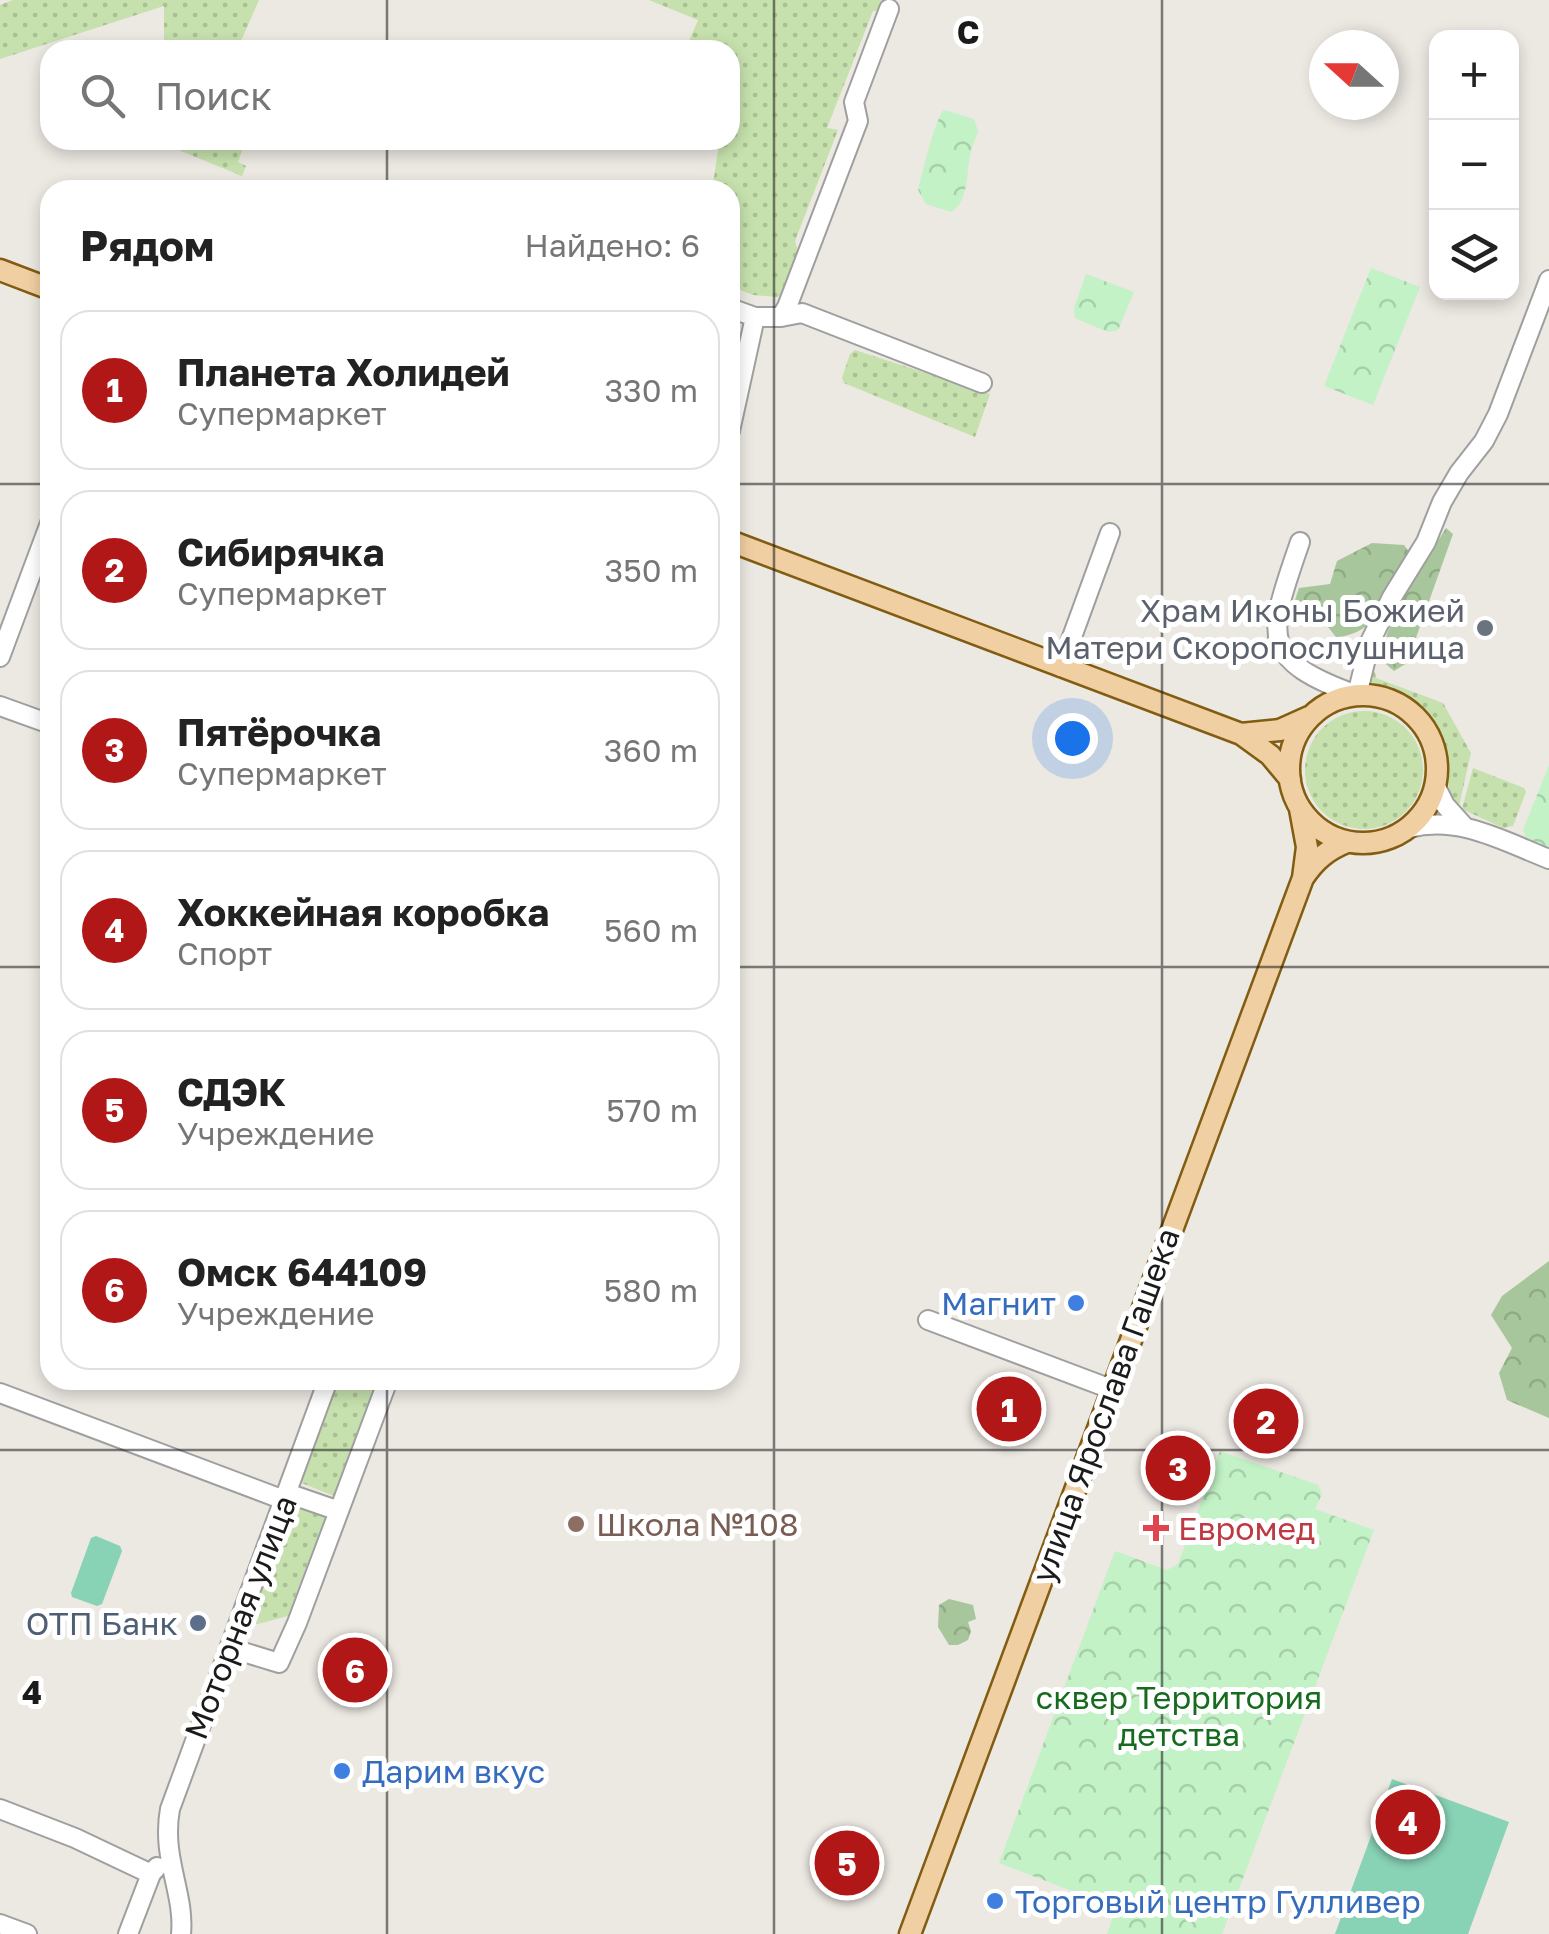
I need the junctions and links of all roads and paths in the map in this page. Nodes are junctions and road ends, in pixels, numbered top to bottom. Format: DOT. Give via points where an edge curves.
graph roads {
  1 [pos="888,9"];
  2 [pos="0,270"];
  3 [pos="1549,280"];
  4 [pos="40,284"];
  5 [pos="740,311"];
  6 [pos="756,317"];
  7 [pos="781,317"];
  8 [pos="982,383"];
  9 [pos="740,387"];
  10 [pos="1110,533"];
  11 [pos="1300,542"];
  12 [pos="740,545"];
  13 [pos="40,550"];
  14 [pos="0,656"];
  15 [pos="1061,667"];
  16 [pos="1357,695"];
  17 [pos="0,706"];
  18 [pos="1310,717"];
  19 [pos="40,720"];
  20 [pos="1241,734"];
  21 [pos="1290,779"];
  22 [pos="1435,784"];
  23 [pos="1300,809"];
  24 [pos="1463,825"];
  25 [pos="1409,828"];
  26 [pos="1347,842"];
  27 [pos="1549,859"];
  28 [pos="1303,878"];
  29 [pos="928,1320"];
  30 [pos="1111,1389"];
  31 [pos="324,1390"];
  32 [pos="384,1390"];
  33 [pos="0,1393"];
  34 [pos="286,1496"];
  35 [pos="339,1511"];
  36 [pos="230,1648"];
  37 [pos="0,1809"];
  38 [pos="168,1856"];
  39 [pos="151,1874"];
  40 [pos="0,1924"];
  41 [pos="27,1934"];
  42 [pos="128,1934"];
  43 [pos="181,1934"];
  44 [pos="910,1934"];
  1 -- 7 [label="street" via="854,102 858,121"];
  2 -- 4 [label="main road"];
  3 -- 16 [label="street" via="1498,414 1458,474 1370,642"];
  5 -- 6 [label="street"];
  6 -- 7 [label="street"];
  6 -- 9 [label="street"];
  7 -- 8 [label="street" via="802,313"];
  10 -- 15 [label="street"];
  11 -- 16 [label="street" via="1278,612 1281,651 1321,682"];
  12 -- 15 [label="main road"];
  13 -- 14 [label="street"];
  15 -- 20 [label="main road"];
  16 -- 18 [label="main road"];
  16 -- 22 [label="main road" via="1389,700 1417,718 1437,760"];
  17 -- 19 [label="street"];
  18 -- 20 [label="main road" via="1280,730"];
  18 -- 21 [label="main road" via="1293,749"];
  20 -- 21 [label="main road"];
  21 -- 23 [label="main road"];
  22 -- 24 [label="street"];
  22 -- 25 [label="main road"];
  23 -- 26 [label="main road"];
  23 -- 28 [label="main road" via="1307,846"];
  24 -- 25 [label="street"];
  24 -- 27 [label="street"];
  25 -- 26 [label="main road" via="1373,842"];
  26 -- 28 [label="main road" via="1314,862"];
  28 -- 30 [label="main road, улица Ярослава Гашека"];
  29 -- 30 [label="street"];
  30 -- 44 [label="main road, улица Ярослава Гашека"];
  31 -- 34 [label="street, Моторная улица"];
  32 -- 35 [label="street, Моторная улица"];
  33 -- 34 [label="street"];
  34 -- 35 [label="street"];
  34 -- 36 [label="street, Моторная улица"];
  35 -- 36 [label="street, Моторная улица" via="278,1663"];
  36 -- 38 [label="street, Моторная улица" via="170,1809"];
  37 -- 39 [label="street"];
  38 -- 39 [label="street"];
  38 -- 43 [label="street, Моторная улица"];
  39 -- 42 [label="street"];
  40 -- 41 [label="street"];
}
